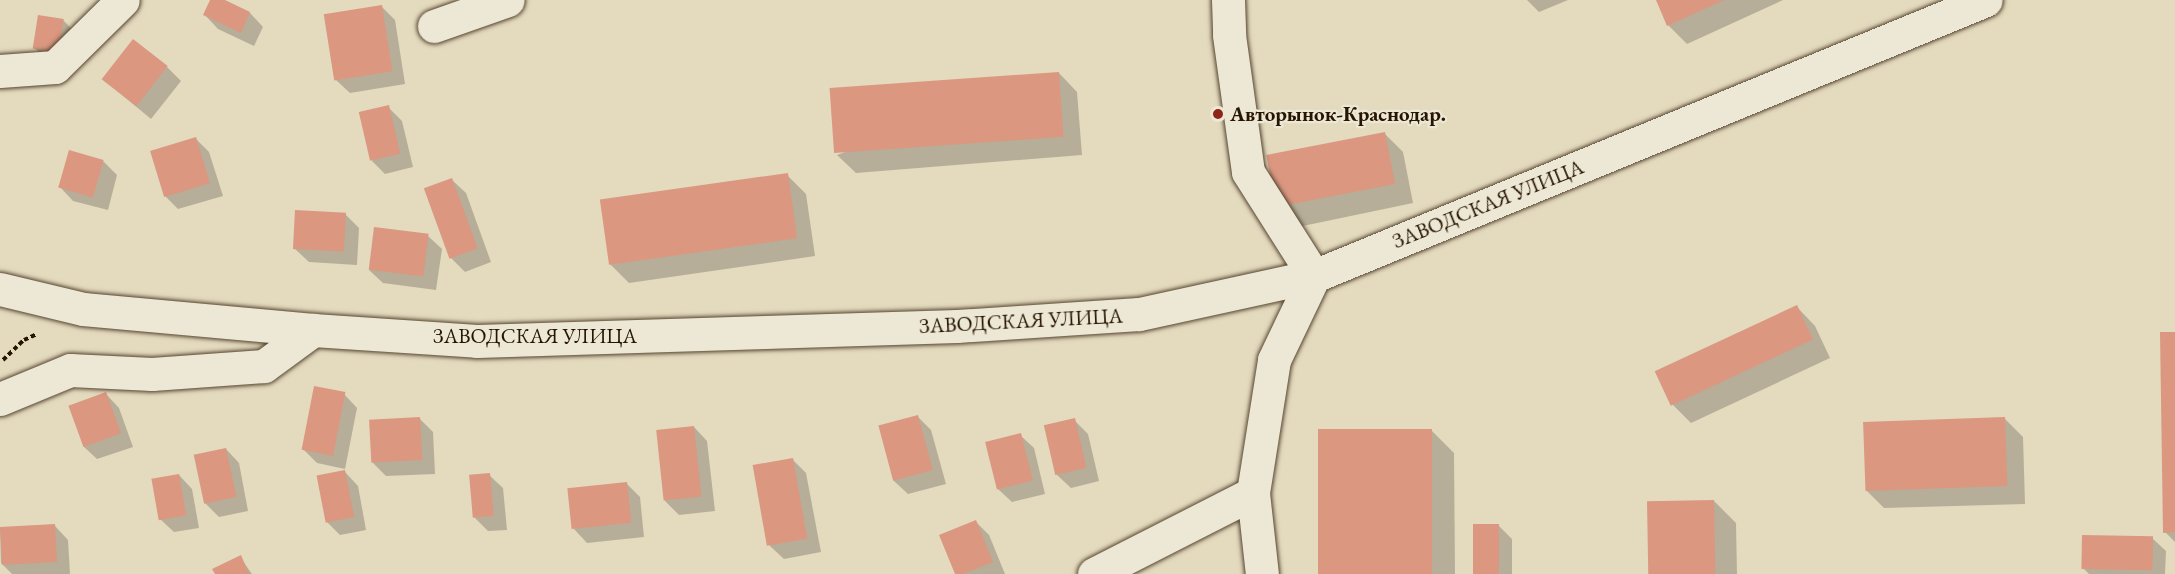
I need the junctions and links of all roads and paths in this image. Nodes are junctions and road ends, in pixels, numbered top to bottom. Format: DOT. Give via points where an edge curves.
graph roads {
  1 [pos="123,0"];
  2 [pos="507,0"];
  3 [pos="1228,0"];
  4 [pos="1986,0"];
  5 [pos="434,26"];
  6 [pos="0,71"];
  7 [pos="1314,276"];
  8 [pos="0,289"];
  9 [pos="313,330"];
  10 [pos="0,399"];
  11 [pos="1253,493"];
  12 [pos="1094,574"];
  13 [pos="1262,574"];
  1 -- 6 [label="street" via="55,67"];
  2 -- 5 [label="street"];
  3 -- 7 [label="street" via="1229,35 1248,172"];
  4 -- 7 [label="street, ЗАВОДСКАЯ УЛИЦА"];
  7 -- 9 [label="street, ЗАВОДСКАЯ УЛИЦА" via="1139,314 957,326 477,341"];
  7 -- 11 [label="street" via="1275,360"];
  8 -- 9 [label="street, ЗАВОДСКАЯ УЛИЦА" via="83,309"];
  9 -- 10 [label="street" via="264,366 152,374 70,370"];
  11 -- 12 [label="street"];
  11 -- 13 [label="street"];
}
